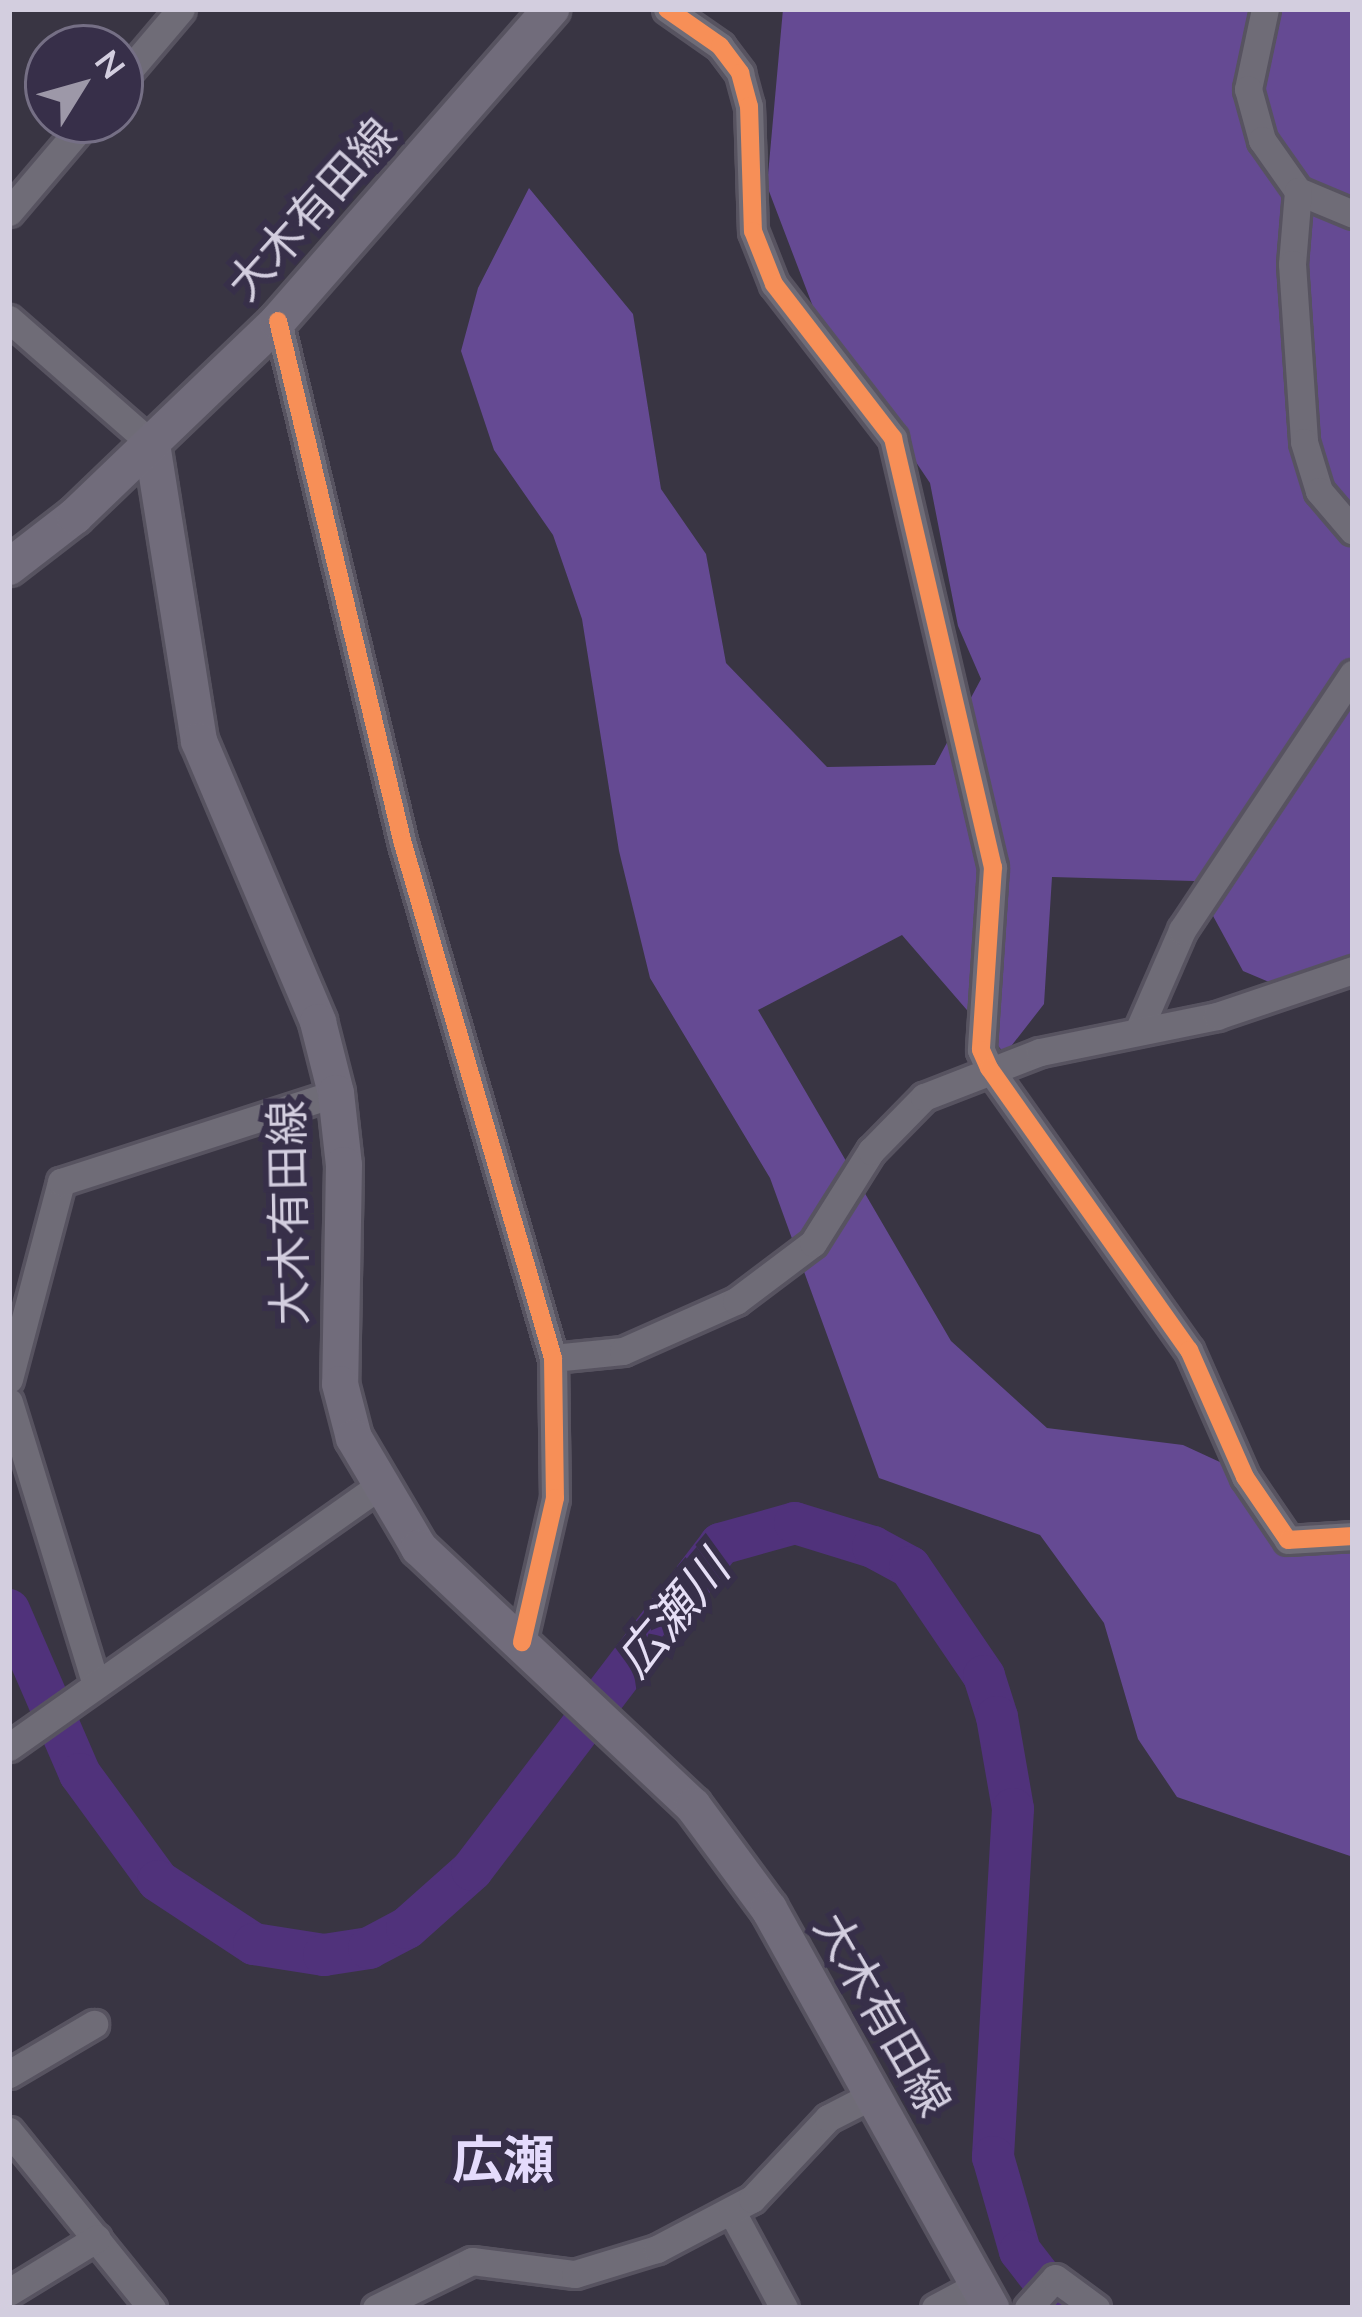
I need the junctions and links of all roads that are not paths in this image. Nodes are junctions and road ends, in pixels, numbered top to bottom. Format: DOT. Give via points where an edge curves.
graph roads {
  1 [pos="181,9"];
  2 [pos="551,9"];
  3 [pos="667,9"];
  4 [pos="1264,9"];
  5 [pos="144,53"];
  6 [pos="67,144"];
  7 [pos="1298,191"];
  8 [pos="9,212"];
  9 [pos="1353,214"];
  10 [pos="9,319"];
  11 [pos="278,321"];
  12 [pos="152,444"];
  13 [pos="1353,531"];
  14 [pos="9,567"];
  15 [pos="1353,674"];
  16 [pos="1353,970"];
  17 [pos="1139,1029"];
  18 [pos="989,1067"];
  19 [pos="336,1093"];
  20 [pos="553,1358"];
  21 [pos="9,1379"];
  22 [pos="9,1402"];
  23 [pos="377,1487"];
  24 [pos="1353,1537"];
  25 [pos="522,1642"];
  26 [pos="95,1682"];
  27 [pos="9,1747"];
  28 [pos="94,2024"];
  29 [pos="9,2074"];
  30 [pos="871,2096"];
  31 [pos="9,2131"];
  32 [pos="732,2212"];
  33 [pos="97,2238"];
  34 [pos="9,2292"];
  35 [pos="984,2296"];
  36 [pos="152,2308"];
  37 [pos="376,2308"];
  38 [pos="784,2308"];
  39 [pos="935,2308"];
  40 [pos="1028,2308"];
  41 [pos="1096,2308"];
  1 -- 5 [label="street"];
  2 -- 11 [label="main road, 大木有田線"];
  3 -- 18 [label="street" via="720,46 740,73 749,106 750,215 774,284 892,438 993,867 981,1050"];
  4 -- 7 [label="street" via="1248,89 1262,140"];
  6 -- 8 [label="street"];
  7 -- 9 [label="street"];
  7 -- 13 [label="street" via="1292,264 1304,442 1319,491"];
  10 -- 12 [label="street"];
  11 -- 12 [label="main road, 大木有田線"];
  11 -- 20 [label="street" via="403,844"];
  12 -- 14 [label="main road"];
  12 -- 19 [label="main road, 大木有田線" via="200,741 318,1022"];
  15 -- 17 [label="street" via="1182,930"];
  16 -- 17 [label="street" via="1217,1016"];
  17 -- 18 [label="street"];
  18 -- 20 [label="street" via="897,1119 813,1243 736,1301 622,1351"];
  18 -- 24 [label="street" via="1189,1350 1245,1477 1288,1540"];
  19 -- 21 [label="street" via="61,1181"];
  19 -- 23 [label="main road, 大木有田線" via="344,1165 340,1384"];
  20 -- 25 [label="street" via="555,1498"];
  22 -- 26 [label="street"];
  23 -- 25 [label="main road, 大木有田線" via="419,1548"];
  23 -- 26 [label="street"];
  25 -- 30 [label="main road, 大木有田線" via="693,1807 769,1909"];
  26 -- 27 [label="street"];
  28 -- 29 [label="street"];
  30 -- 32 [label="street" via="828,2118"];
  30 -- 35 [label="main road, 大木有田線"];
  31 -- 33 [label="street"];
  32 -- 37 [label="street" via="657,2249 575,2274 472,2261"];
  32 -- 38 [label="street"];
  33 -- 34 [label="street"];
  33 -- 36 [label="street"];
  35 -- 39 [label="street"];
  40 -- 41 [label="street" via="1055,2278"];
}
